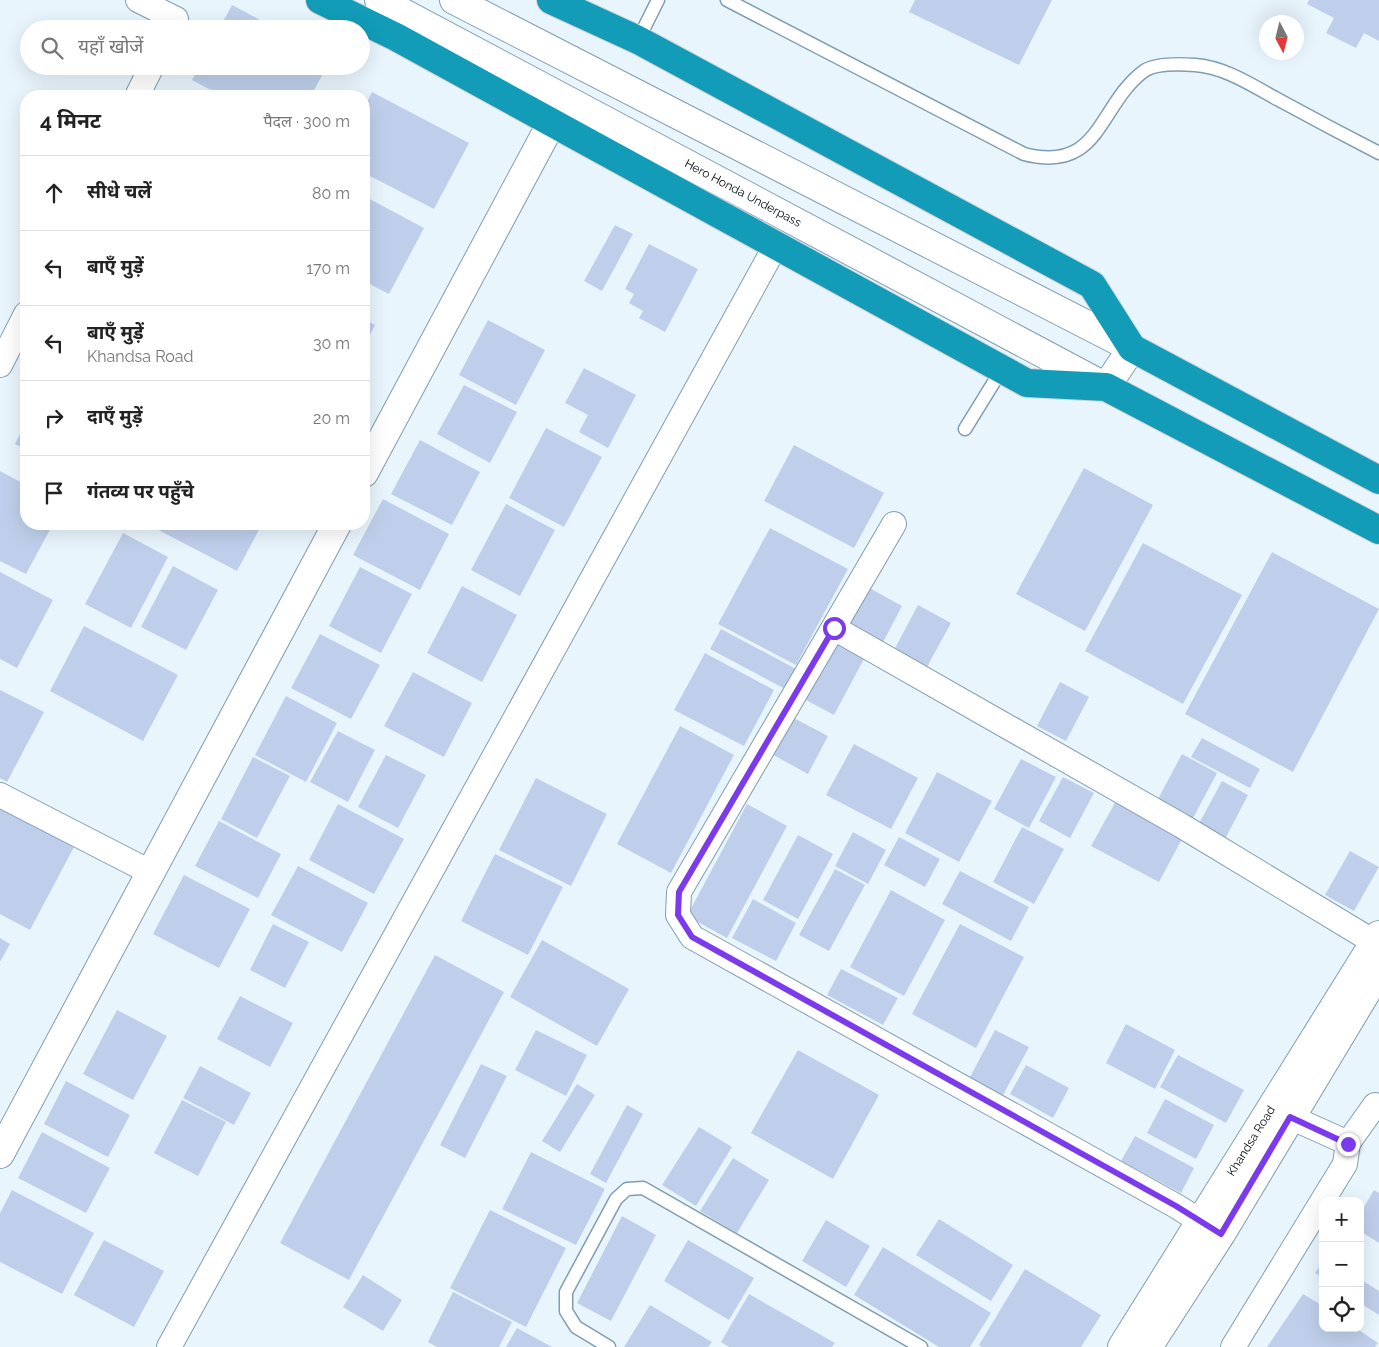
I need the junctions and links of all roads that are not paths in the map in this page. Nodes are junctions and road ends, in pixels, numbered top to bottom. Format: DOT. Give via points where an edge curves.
graph roads {
  1 [pos="138,0"];
  2 [pos="320,0"];
  3 [pos="380,0"];
  4 [pos="454,0"];
  5 [pos="551,0"];
  6 [pos="658,0"];
  7 [pos="727,0"];
  8 [pos="178,16"];
  9 [pos="361,20"];
  10 [pos="370,24"];
  11 [pos="638,40"];
  12 [pos="148,75"];
  13 [pos="140,90"];
  14 [pos="552,122"];
  15 [pos="1379,153"];
  16 [pos="776,245"];
  17 [pos="20,326"];
  18 [pos="1132,348"];
  19 [pos="0,365"];
  20 [pos="1002,369"];
  21 [pos="1106,387"];
  22 [pos="965,429"];
  23 [pos="370,462"];
  24 [pos="1379,480"];
  25 [pos="894,524"];
  26 [pos="334,530"];
  27 [pos="1379,530"];
  28 [pos="834,628"];
  29 [pos="0,795"];
  30 [pos="150,872"];
  31 [pos="1378,940"];
  32 [pos="1375,984"];
  33 [pos="1376,1104"];
  34 [pos="1290,1117"];
  35 [pos="1348,1144"];
  36 [pos="0,1154"];
  37 [pos="1211,1228"];
  38 [pos="169,1347"];
  39 [pos="609,1347"];
  40 [pos="922,1347"];
  41 [pos="1122,1347"];
  42 [pos="1148,1347"];
  43 [pos="1233,1347"];
  1 -- 8 [label="street"];
  2 -- 9 [label="highway"];
  3 -- 21 [label="street, Hero Honda Underpass"];
  4 -- 18 [label="street"];
  5 -- 11 [label="highway"];
  6 -- 11 [label="lane"];
  7 -- 15 [label="lane" via="1024,154 1043,159 1063,156 1080,148 1094,137 1125,90 1145,70 1167,65 1197,65 1232,75"];
  10 -- 14 [label="highway"];
  11 -- 18 [label="highway" via="1092,285"];
  12 -- 13 [label="street"];
  14 -- 16 [label="highway"];
  14 -- 23 [label="street"];
  16 -- 20 [label="highway"];
  16 -- 38 [label="street"];
  17 -- 19 [label="street"];
  18 -- 21 [label="street"];
  18 -- 24 [label="highway"];
  20 -- 21 [label="highway" via="1027,383"];
  20 -- 22 [label="lane"];
  21 -- 27 [label="highway"];
  25 -- 28 [label="street"];
  26 -- 30 [label="street"];
  28 -- 31 [label="street"];
  28 -- 37 [label="street" via="679,892 678,915 692,937"];
  29 -- 30 [label="street"];
  30 -- 36 [label="street"];
  31 -- 37 [label="street, Khandsa Road"];
  32 -- 34 [label="street, Khandsa Road"];
  33 -- 35 [label="street"];
  34 -- 35 [label="street"];
  34 -- 37 [label="street, Khandsa Road"];
  35 -- 43 [label="street" via="1345,1164"];
  37 -- 41 [label="street, Khandsa Road"];
  37 -- 42 [label="street, Khandsa Road"];
  39 -- 40 [label="lane" via="576,1327 566,1311 566,1292 616,1199 627,1189 643,1188"];
}
